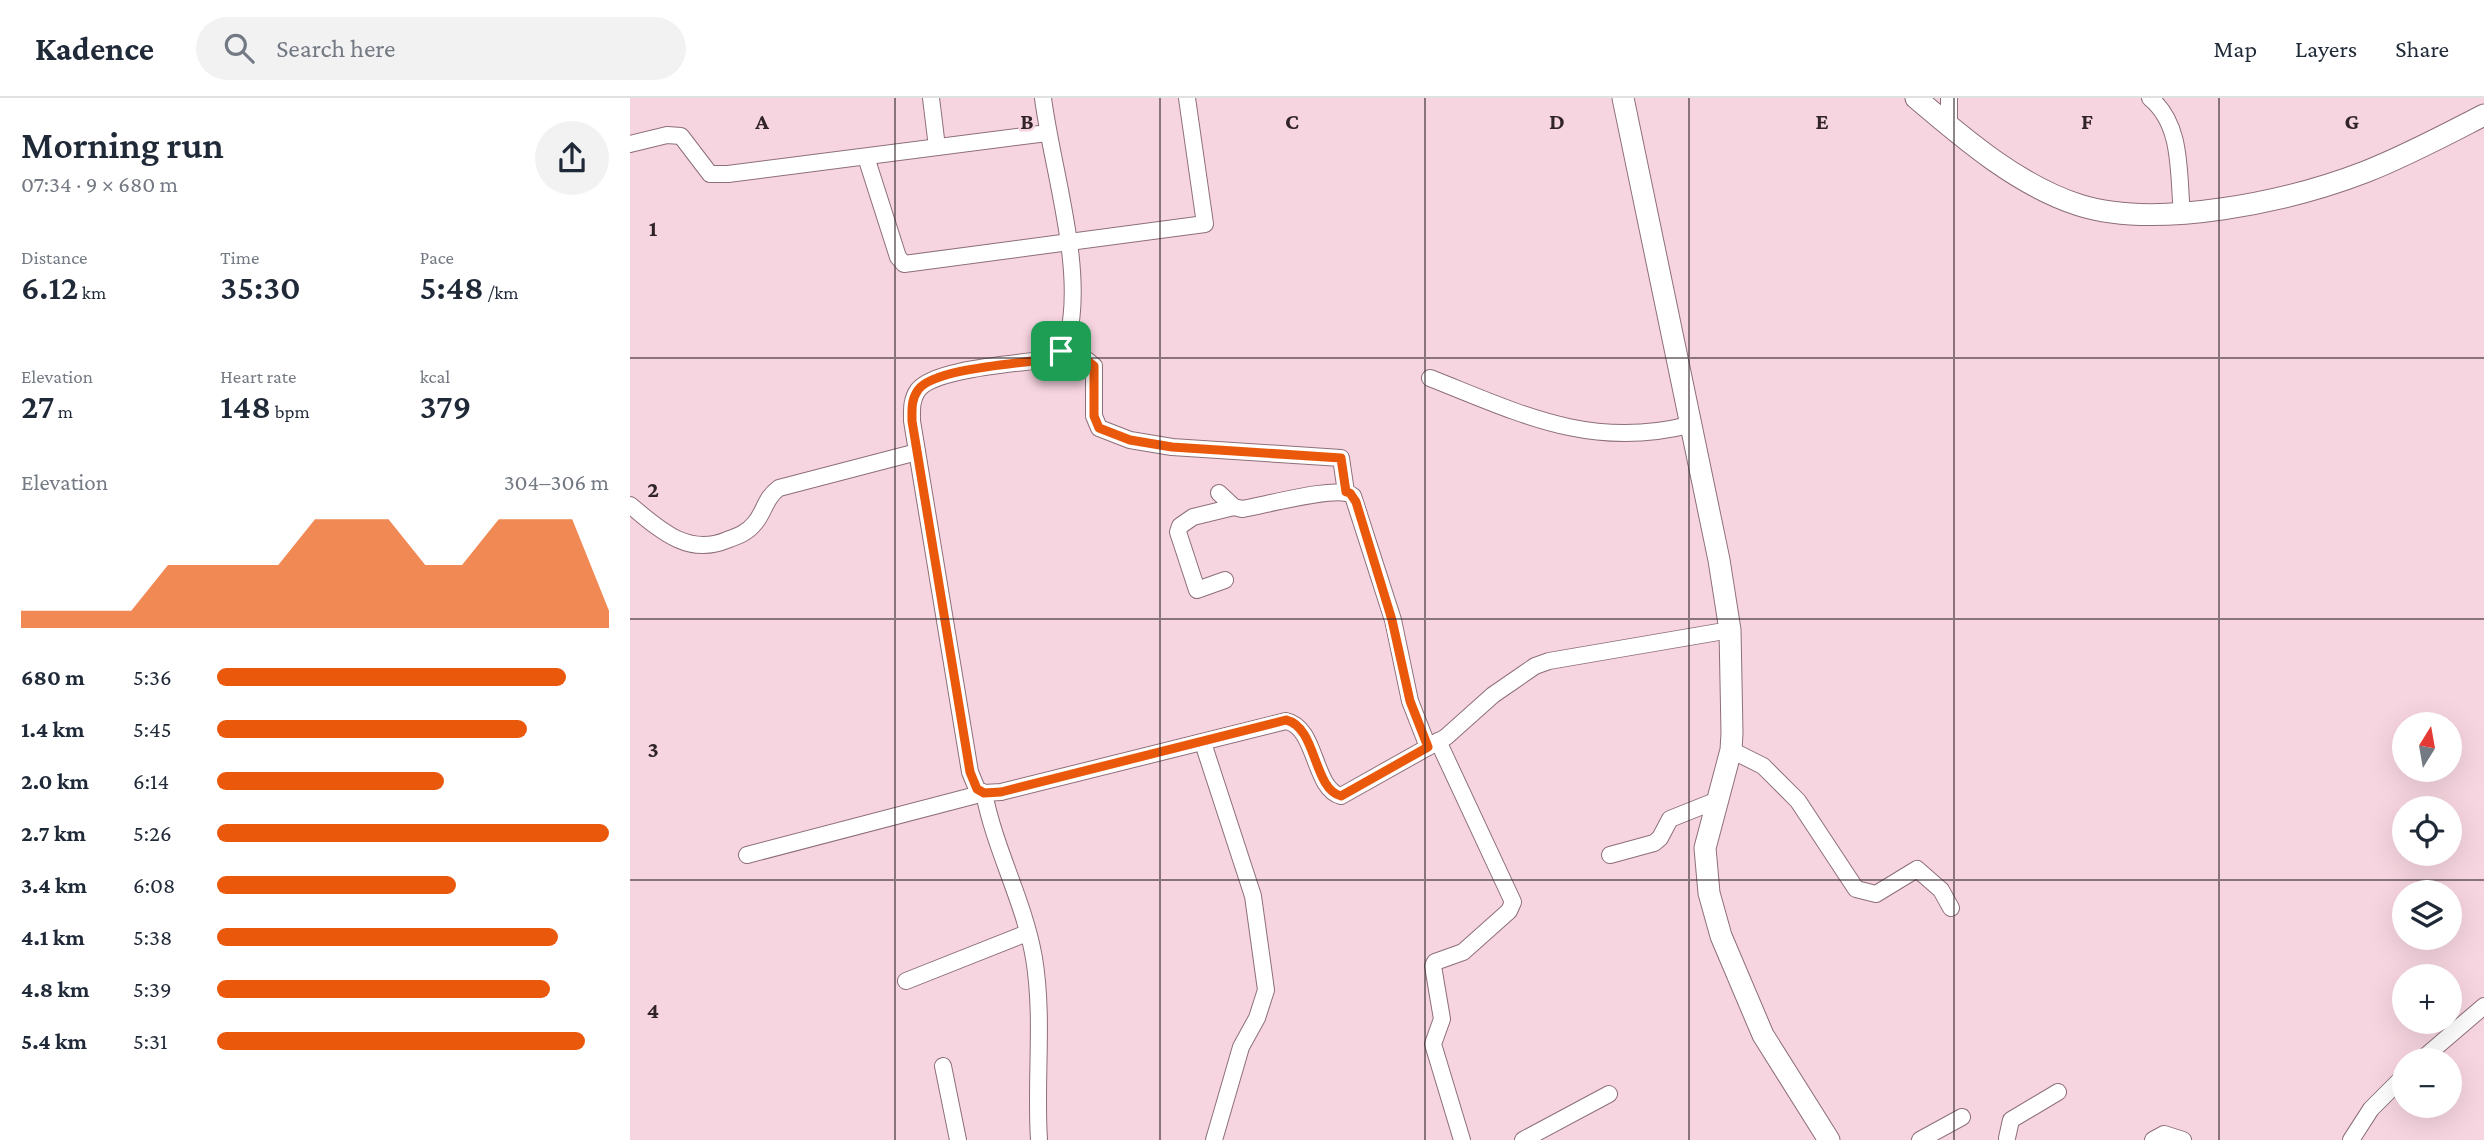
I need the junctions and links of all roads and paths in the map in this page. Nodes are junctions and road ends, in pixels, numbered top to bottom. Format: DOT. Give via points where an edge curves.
graph roads {
  1 [pos="931,98"];
  2 [pos="1043,98"];
  3 [pos="1187,98"];
  4 [pos="1623,98"];
  5 [pos="1916,98"];
  6 [pos="1948,98"];
  7 [pos="2150,98"];
  8 [pos="2484,115"];
  9 [pos="1949,126"];
  10 [pos="1047,134"];
  11 [pos="630,144"];
  12 [pos="937,148"];
  13 [pos="866,157"];
  14 [pos="2182,214"];
  15 [pos="1068,243"];
  16 [pos="1061,351"];
  17 [pos="1430,378"];
  18 [pos="1689,425"];
  19 [pos="917,452"];
  20 [pos="1346,492"];
  21 [pos="1219,493"];
  22 [pos="630,505"];
  23 [pos="1234,507"];
  24 [pos="1225,580"];
  25 [pos="1730,631"];
  26 [pos="1203,743"];
  27 [pos="1433,744"];
  28 [pos="1731,750"];
  29 [pos="984,793"];
  30 [pos="1715,800"];
  31 [pos="747,855"];
  32 [pos="1610,855"];
  33 [pos="1951,908"];
  34 [pos="1027,933"];
  35 [pos="906,981"];
  36 [pos="2484,1006"];
  37 [pos="2435,1048"];
  38 [pos="943,1066"];
  39 [pos="2392,1088"];
  40 [pos="2058,1092"];
  41 [pos="1609,1094"];
  42 [pos="1962,1117"];
  43 [pos="2006,1139"];
  44 [pos="958,1140"];
  45 [pos="1039,1140"];
  46 [pos="1214,1140"];
  47 [pos="1462,1140"];
  48 [pos="1523,1140"];
  49 [pos="1829,1140"];
  50 [pos="1920,1140"];
  51 [pos="2153,1140"];
  52 [pos="2183,1140"];
  53 [pos="2351,1140"];
  1 -- 12 [label="street"];
  2 -- 10 [label="street"];
  3 -- 15 [label="street" via="1205,224"];
  4 -- 18 [label="main road"];
  5 -- 9 [label="main road"];
  6 -- 9 [label="street"];
  7 -- 14 [label="street" via="2165,110 2175,140"];
  8 -- 14 [label="main road" via="2363,173 2258,202"];
  9 -- 14 [label="main road" via="2006,167 2080,206 2148,217"];
  10 -- 12 [label="street"];
  10 -- 15 [label="street"];
  11 -- 13 [label="street" via="681,136 710,174"];
  12 -- 13 [label="street"];
  13 -- 15 [label="street" via="904,264"];
  15 -- 16 [label="street" via="1072,297 1068,339"];
  16 -- 19 [label="street" via="1047,359 936,377 920,387 912,401"];
  16 -- 20 [label="street" via="1083,357 1094,366 1094,416 1099,428 1130,440 1172,447 1341,458"];
  17 -- 18 [label="street" via="1553,426 1624,432"];
  18 -- 25 [label="main road" via="1720,560"];
  19 -- 22 [label="street" via="779,488 769,495 746,533 721,543 679,542"];
  19 -- 29 [label="street" via="970,772 973,784"];
  20 -- 23 [label="street"];
  20 -- 27 [label="street" via="1356,502 1392,620 1410,701"];
  21 -- 23 [label="street"];
  23 -- 24 [label="street" via="1193,517 1178,532 1197,590"];
  25 -- 27 [label="street" via="1549,661 1501,690"];
  25 -- 28 [label="main road"];
  26 -- 27 [label="street" via="1291,721 1300,728 1329,788 1341,796"];
  26 -- 29 [label="street"];
  26 -- 46 [label="street" via="1253,897 1266,990 1241,1047"];
  27 -- 47 [label="street" via="1513,902 1509,911 1463,951 1433,966 1442,1019 1433,1044"];
  28 -- 30 [label="main road"];
  28 -- 33 [label="street" via="1763,766 1798,801 1856,888 1876,894 1917,869 1941,890"];
  29 -- 31 [label="street"];
  29 -- 34 [label="street" via="990,827"];
  30 -- 32 [label="street" via="1670,819 1654,843"];
  30 -- 49 [label="main road" via="1704,864 1721,936 1763,1035"];
  34 -- 35 [label="street"];
  34 -- 45 [label="street" via="1040,1011"];
  36 -- 37 [label="street"];
  38 -- 44 [label="street"];
  39 -- 53 [label="street"];
  40 -- 43 [label="street" via="2011,1120"];
  41 -- 48 [label="street"];
  42 -- 50 [label="street"];
  51 -- 52 [label="street" via="2171,1134"];
}
